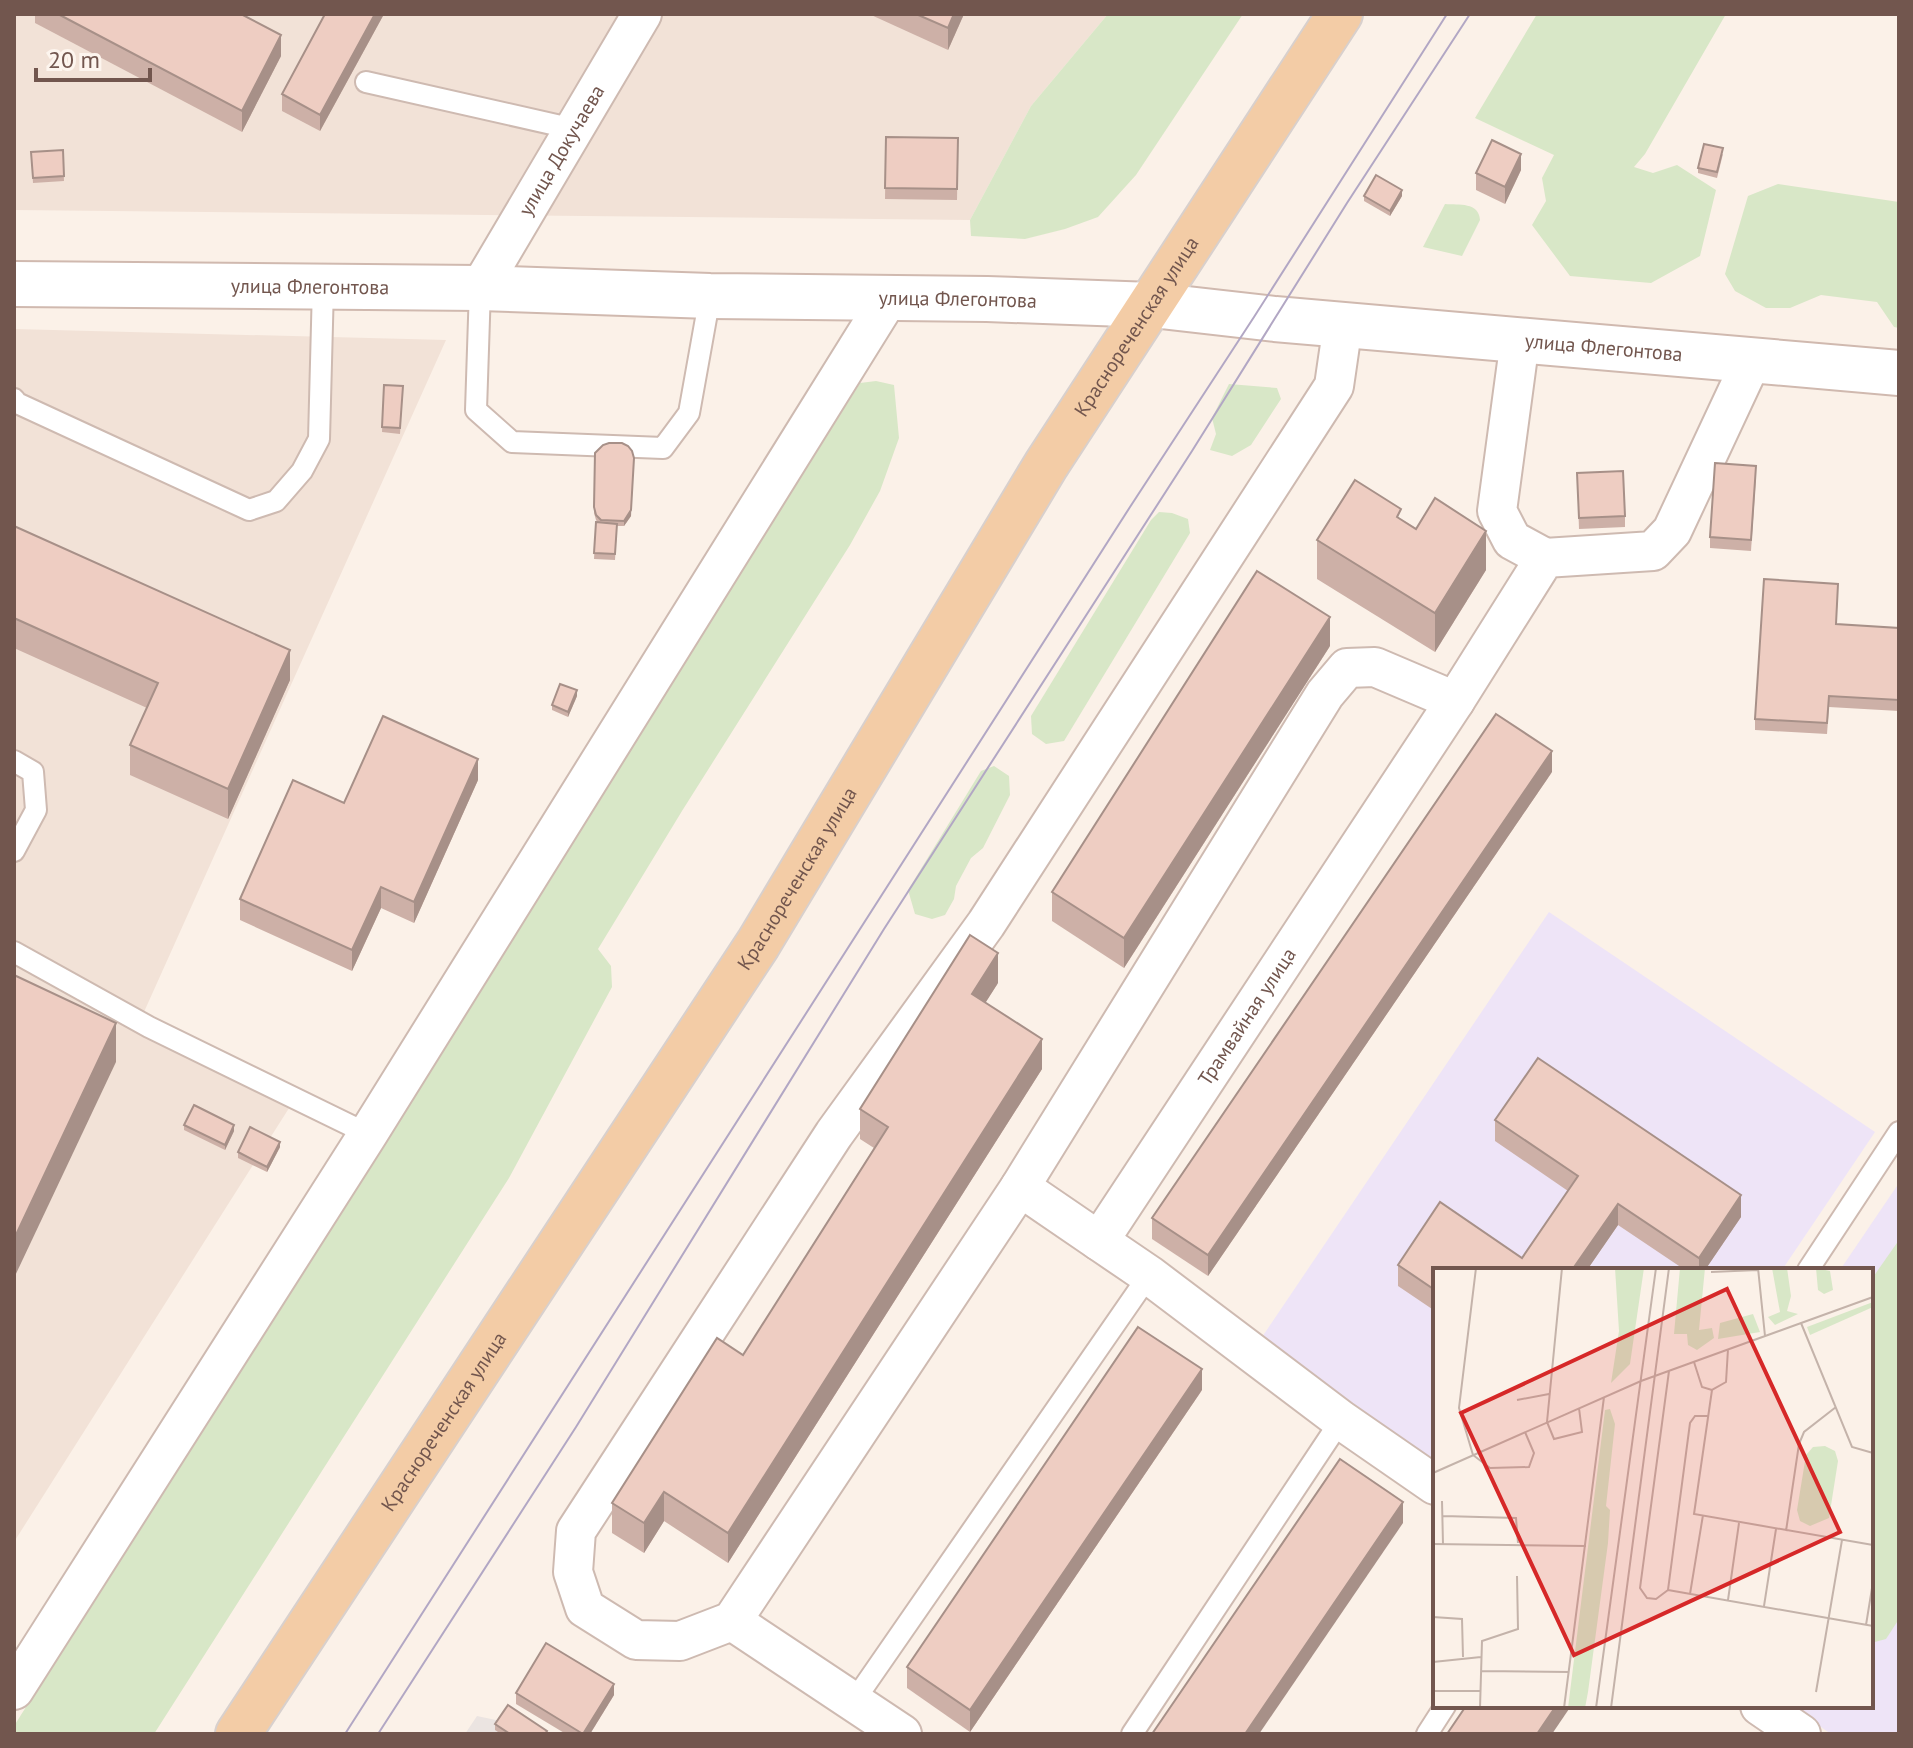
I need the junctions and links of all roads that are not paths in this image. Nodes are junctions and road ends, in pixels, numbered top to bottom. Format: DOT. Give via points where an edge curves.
graph roads {
  1 [pos="642,14"];
  2 [pos="1340,14"];
  3 [pos="366,82"];
  4 [pos="574,129"];
  5 [pos="14,284"];
  6 [pos="323,286"];
  7 [pos="480,288"];
  8 [pos="710,296"];
  9 [pos="888,299"];
  10 [pos="1152,305"];
  11 [pos="1343,324"];
  12 [pos="1520,340"];
  13 [pos="1752,360"];
  14 [pos="1899,373"];
  15 [pos="14,399"];
  16 [pos="1545,558"];
  17 [pos="1455,701"];
  18 [pos="14,761"];
  19 [pos="14,851"];
  20 [pos="14,952"];
  21 [pos="1899,1132"];
  22 [pos="368,1134"];
  23 [pos="1020,1187"];
  24 [pos="1099,1241"];
  25 [pos="1809,1268"];
  26 [pos="1149,1275"];
  27 [pos="1341,1420"];
  28 [pos="1433,1484"];
  29 [pos="732,1621"];
  30 [pos="14,1690"];
  31 [pos="854,1701"];
  32 [pos="1444,1708"];
  33 [pos="1763,1708"];
  34 [pos="238,1734"];
  35 [pos="902,1734"];
  36 [pos="1132,1734"];
  37 [pos="1427,1734"];
  38 [pos="1801,1734"];
  1 -- 4 [label="street, улица Докучаева"];
  2 -- 10 [label="main road, Краснореченская улица"];
  3 -- 4 [label="lane"];
  4 -- 7 [label="street, улица Докучаева"];
  5 -- 6 [label="street, улица Флегонтова"];
  6 -- 7 [label="street, улица Флегонтова"];
  6 -- 15 [label="lane" via="319,439 302,471 276,501 249,510"];
  7 -- 8 [label="street, улица Флегонтова"];
  7 -- 8 [label="lane" via="476,410 512,442 663,448 689,413"];
  8 -- 9 [label="street, улица Флегонтова"];
  9 -- 10 [label="street, улица Флегонтова"];
  9 -- 22 [label="street"];
  10 -- 11 [label="street, улица Флегонтова"];
  10 -- 34 [label="main road, Краснореченская улица" via="1046,465 758,944"];
  11 -- 12 [label="street, улица Флегонтова"];
  11 -- 29 [label="street" via="1334,386 986,924 834,1134 576,1531 573,1572 585,1608 636,1640 680,1641"];
  12 -- 13 [label="street, улица Флегонтова"];
  12 -- 16 [label="street" via="1497,511 1512,540"];
  13 -- 14 [label="street, улица Флегонтова"];
  13 -- 16 [label="street" via="1672,531 1653,551"];
  16 -- 17 [label="street, Трамвайная улица"];
  17 -- 23 [label="street" via="1375,667 1347,668 1316,707"];
  17 -- 24 [label="street, Трамвайная улица"];
  18 -- 19 [label="lane" via="33,772 36,810"];
  20 -- 22 [label="lane" via="149,1027"];
  21 -- 25 [label="lane"];
  22 -- 30 [label="street"];
  23 -- 24 [label="street"];
  23 -- 29 [label="street"];
  24 -- 26 [label="street"];
  26 -- 27 [label="street"];
  26 -- 31 [label="lane"];
  27 -- 28 [label="street"];
  27 -- 36 [label="lane"];
  29 -- 31 [label="street"];
  31 -- 35 [label="street"];
  32 -- 37 [label="lane"];
  33 -- 38 [label="street"];
}
